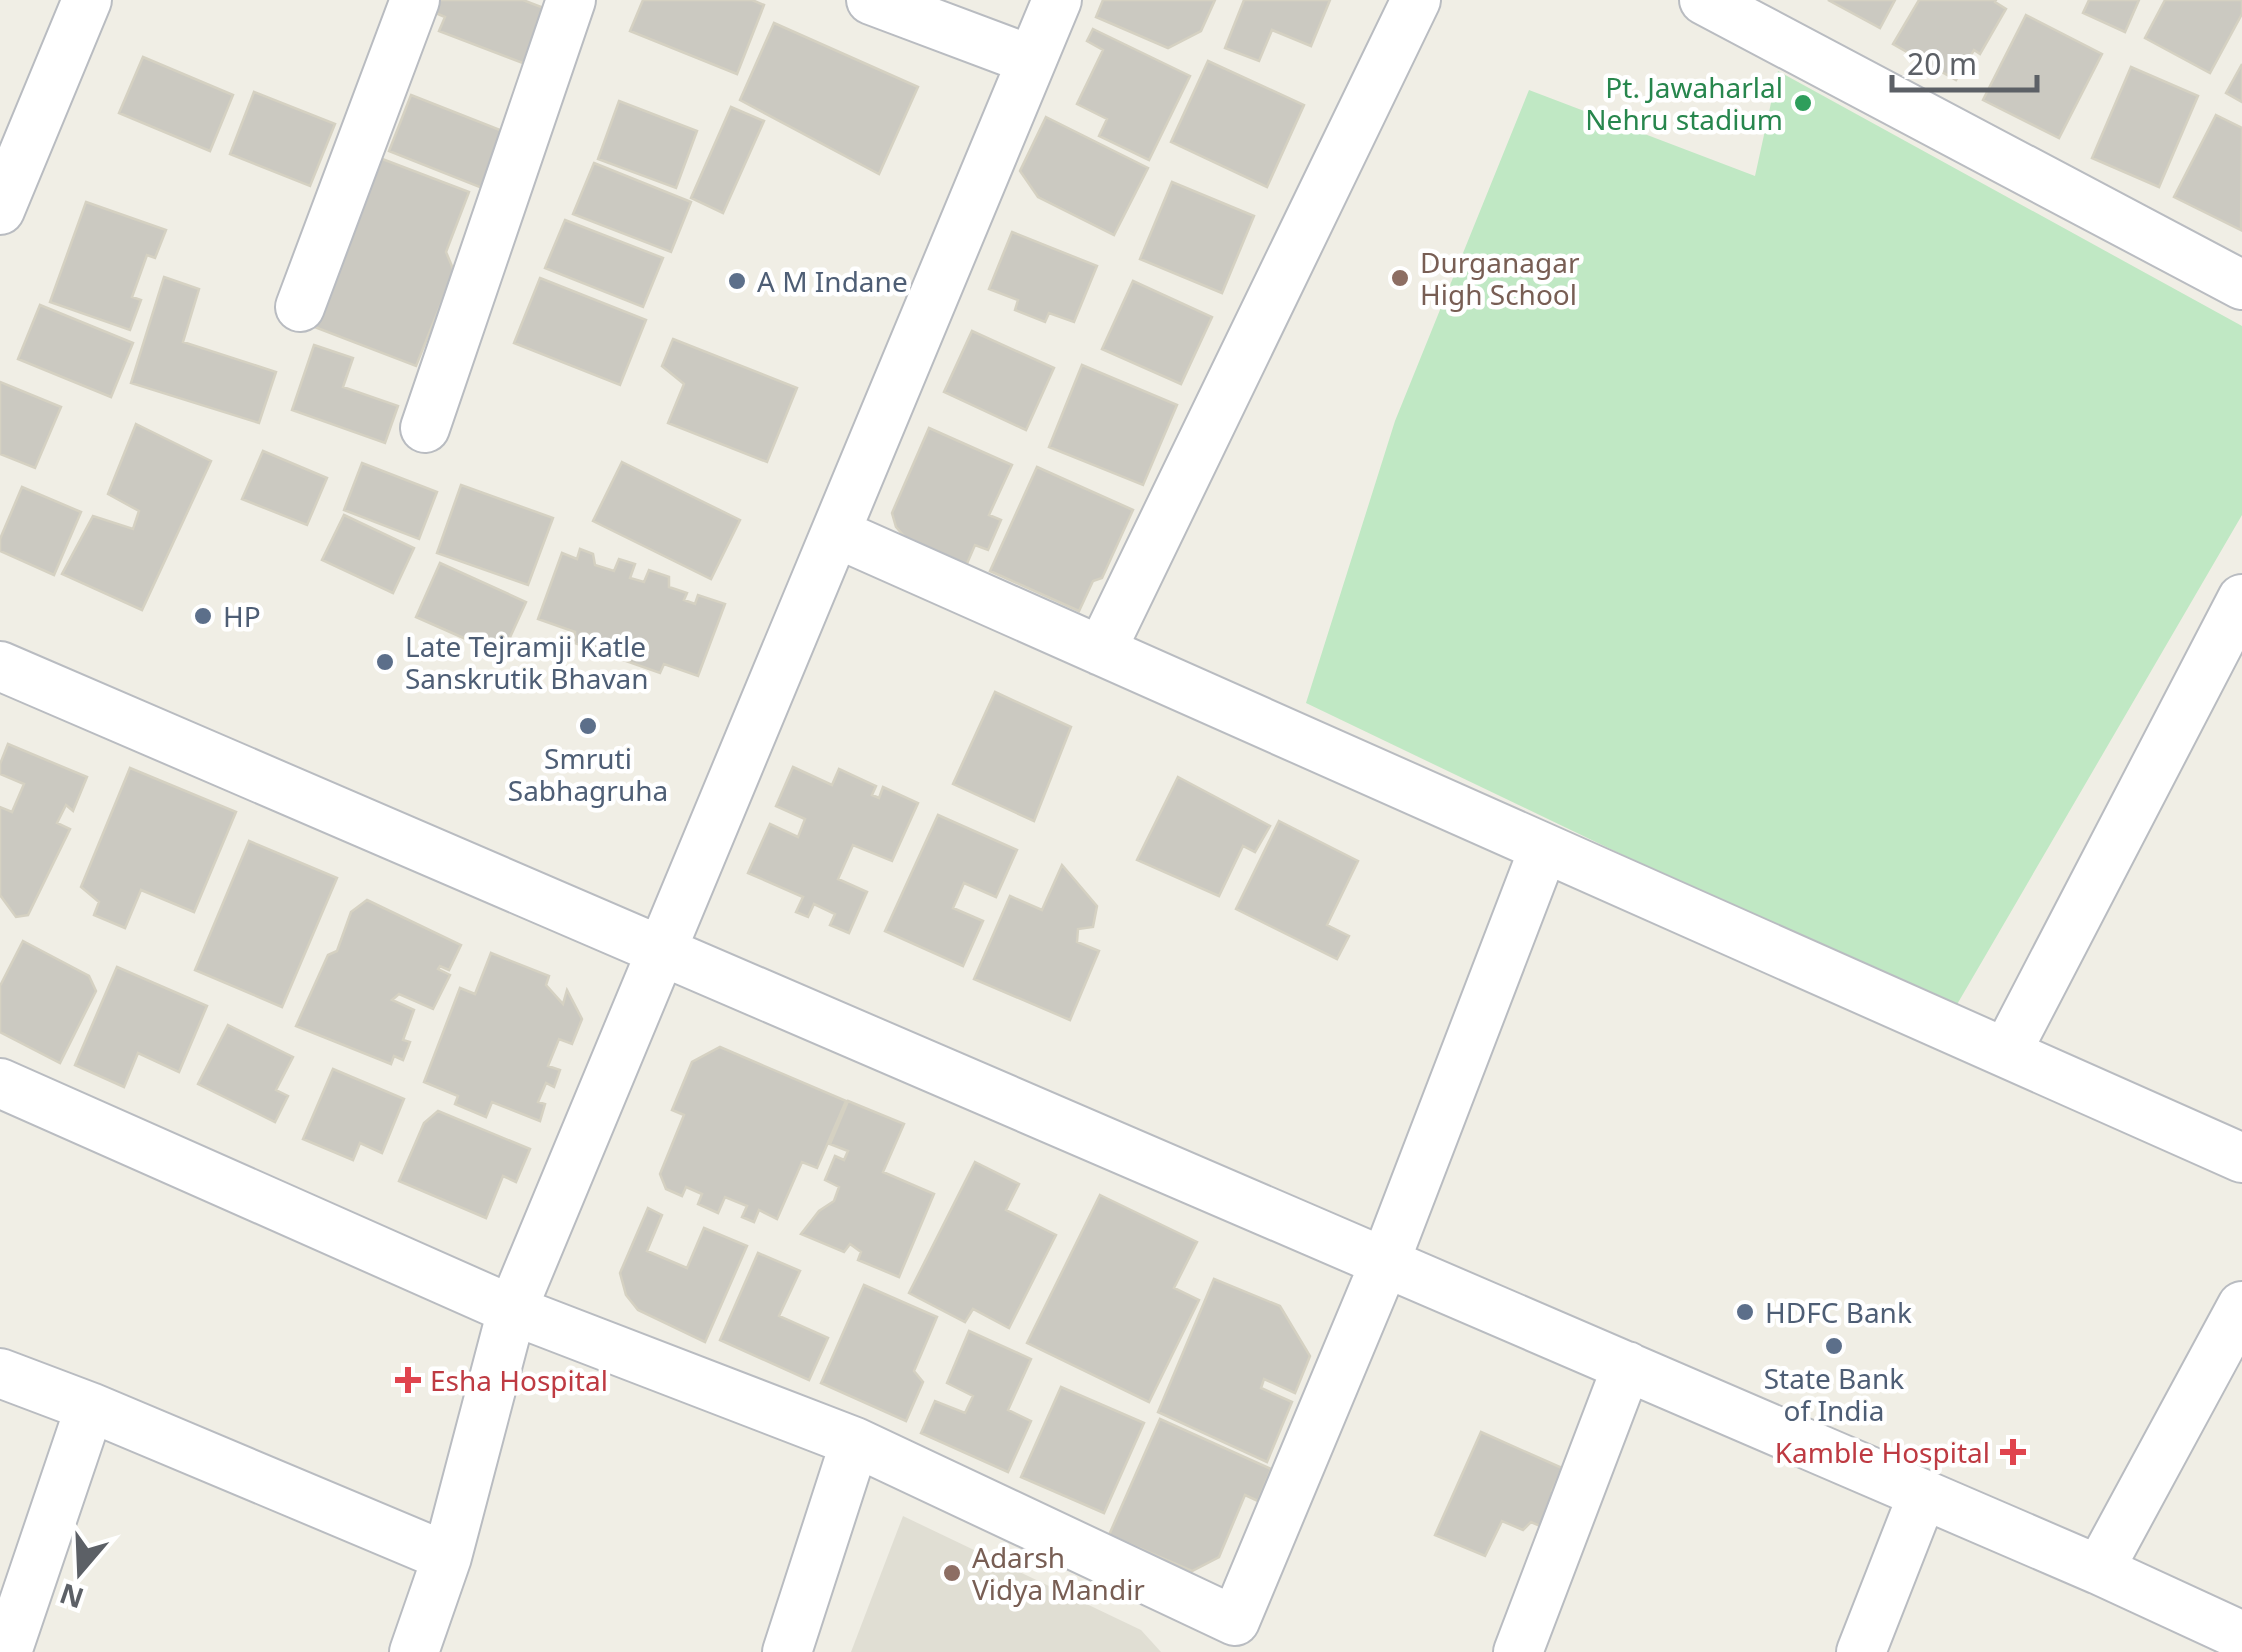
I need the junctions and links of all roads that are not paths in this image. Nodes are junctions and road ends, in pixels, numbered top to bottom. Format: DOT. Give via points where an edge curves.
graph roads {
  1 [pos="87,0"];
  2 [pos="415,0"];
  3 [pos="571,0"];
  4 [pos="870,0"];
  5 [pos="1056,0"];
  6 [pos="1416,0"];
  7 [pos="1704,0"];
  8 [pos="1031,60"];
  9 [pos="0,210"];
  10 [pos="2242,285"];
  11 [pos="300,308"];
  12 [pos="425,428"];
  13 [pos="836,533"];
  14 [pos="2242,599"];
  15 [pos="1100,651"];
  16 [pos="0,666"];
  17 [pos="1544,848"];
  18 [pos="663,952"];
  19 [pos="2006,1053"];
  20 [pos="0,1082"];
  21 [pos="2242,1158"];
  22 [pos="1385,1262"];
  23 [pos="512,1310"];
  24 [pos="2236,1333"];
  25 [pos="1627,1366"];
  26 [pos="0,1373"];
  27 [pos="90,1407"];
  28 [pos="855,1442"];
  29 [pos="1923,1494"];
  30 [pos="447,1557"];
  31 [pos="2099,1570"];
  32 [pos="1230,1637"];
  33 [pos="2220,1637"];
  34 [pos="7,1652"];
  35 [pos="414,1652"];
  36 [pos="787,1652"];
  37 [pos="1518,1652"];
  38 [pos="1861,1652"];
  1 -- 9 [label="street"];
  2 -- 11 [label="street"];
  3 -- 12 [label="street"];
  4 -- 8 [label="street"];
  5 -- 8 [label="street"];
  6 -- 15 [label="street"];
  7 -- 10 [label="street"];
  8 -- 13 [label="street"];
  13 -- 15 [label="street"];
  13 -- 18 [label="street"];
  14 -- 19 [label="street"];
  15 -- 17 [label="street"];
  16 -- 18 [label="street"];
  17 -- 19 [label="street"];
  17 -- 22 [label="street"];
  18 -- 22 [label="street"];
  18 -- 23 [label="street"];
  19 -- 21 [label="street"];
  20 -- 23 [label="street"];
  22 -- 25 [label="street"];
  22 -- 32 [label="street"];
  23 -- 28 [label="street"];
  23 -- 30 [label="street"];
  24 -- 31 [label="street"];
  25 -- 29 [label="street"];
  25 -- 37 [label="street"];
  26 -- 27 [label="street"];
  27 -- 30 [label="street"];
  27 -- 34 [label="street"];
  28 -- 32 [label="street"];
  28 -- 36 [label="street"];
  29 -- 31 [label="street"];
  29 -- 38 [label="street"];
  30 -- 35 [label="street"];
  31 -- 33 [label="street"];
}
